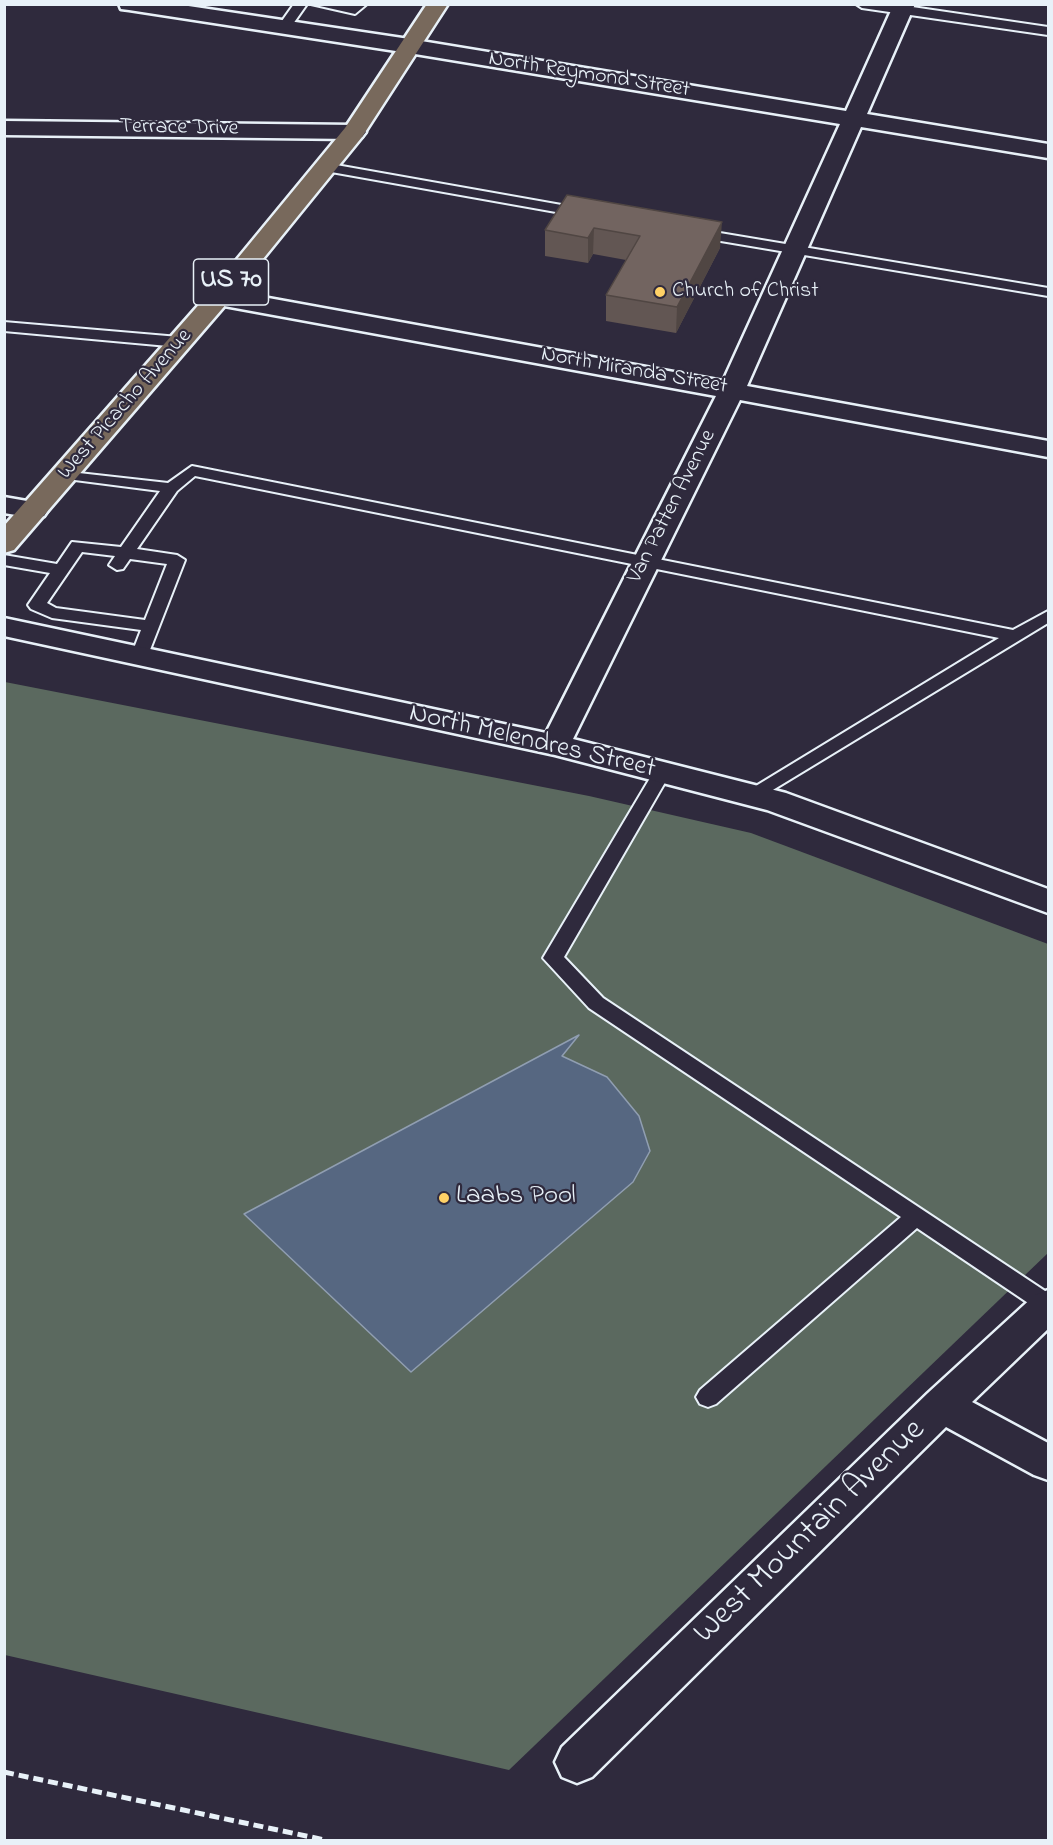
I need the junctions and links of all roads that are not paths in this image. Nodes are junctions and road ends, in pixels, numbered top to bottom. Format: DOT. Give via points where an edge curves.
graph roads {
  1 [pos="129,4"];
  2 [pos="301,4"];
  3 [pos="317,4"];
  4 [pos="361,4"];
  5 [pos="438,4"];
  6 [pos="862,4"];
  7 [pos="904,8"];
  8 [pos="283,28"];
  9 [pos="1048,32"];
  10 [pos="409,46"];
  11 [pos="4,118"];
  12 [pos="853,120"];
  13 [pos="46,126"];
  14 [pos="4,128"];
  15 [pos="354,132"];
  16 [pos="1048,151"];
  17 [pos="325,167"];
  18 [pos="595,215"];
  19 [pos="677,229"];
  20 [pos="794,250"];
  21 [pos="1048,292"];
  22 [pos="219,297"];
  23 [pos="4,326"];
  24 [pos="179,342"];
  25 [pos="732,390"];
  26 [pos="1048,449"];
  27 [pos="67,474"];
  28 [pos="171,488"];
  29 [pos="4,505"];
  30 [pos="34,510"];
  31 [pos="4,544"];
  32 [pos="120,559"];
  33 [pos="4,560"];
  34 [pos="646,561"];
  35 [pos="62,570"];
  36 [pos="1048,616"];
  37 [pos="86,623"];
  38 [pos="149,626"];
  39 [pos="4,627"];
  40 [pos="1016,636"];
  41 [pos="140,656"];
  42 [pos="555,745"];
  43 [pos="662,772"];
  44 [pos="753,796"];
  45 [pos="1048,900"];
  46 [pos="917,1216"];
  47 [pos="1048,1305"];
  48 [pos="708,1397"];
  49 [pos="942,1405"];
  50 [pos="1048,1463"];
  51 [pos="577,1762"];
  1 -- 8 [label="street, North Reymond Street"];
  2 -- 8 [label="lane"];
  3 -- 4 [label="lane" via="355,10"];
  5 -- 10 [label="main road, West Picacho Avenue / US 70"];
  6 -- 7 [label="lane"];
  7 -- 9 [label="lane"];
  7 -- 12 [label="street, Van Patten Avenue"];
  8 -- 10 [label="street, North Reymond Street"];
  10 -- 12 [label="street, North Reymond Street"];
  10 -- 15 [label="main road, West Picacho Avenue / US 70"];
  11 -- 13 [label="street"];
  12 -- 16 [label="street, North Reymond Street"];
  12 -- 20 [label="street, Van Patten Avenue"];
  13 -- 14 [label="street, Terrace Drive"];
  13 -- 15 [label="street, Terrace Drive"];
  15 -- 17 [label="main road, West Picacho Avenue / US 70"];
  17 -- 18 [label="lane"];
  17 -- 22 [label="main road, West Picacho Avenue / US 70"];
  19 -- 20 [label="lane"];
  20 -- 21 [label="lane"];
  20 -- 25 [label="street, Van Patten Avenue"];
  22 -- 24 [label="main road, West Picacho Avenue / US 70"];
  22 -- 25 [label="street, North Miranda Street"];
  23 -- 24 [label="lane"];
  24 -- 27 [label="main road, West Picacho Avenue / US 70"];
  25 -- 26 [label="street, North Miranda Street"];
  25 -- 34 [label="street, Van Patten Avenue"];
  27 -- 28 [label="lane"];
  27 -- 30 [label="main road, West Picacho Avenue / US 70"];
  28 -- 32 [label="lane"];
  28 -- 34 [label="lane" via="192,471"];
  29 -- 30 [label="street"];
  30 -- 31 [label="main road, West Picacho Avenue / US 70"];
  32 -- 35 [label="lane" via="78,546"];
  32 -- 38 [label="lane" via="177,560"];
  33 -- 35 [label="lane"];
  34 -- 40 [label="lane"];
  34 -- 42 [label="street, Van Patten Avenue"];
  35 -- 37 [label="lane" via="37,605"];
  36 -- 40 [label="lane"];
  37 -- 38 [label="lane"];
  37 -- 39 [label="street, North Melendres Street"];
  37 -- 41 [label="street, North Melendres Street"];
  38 -- 41 [label="lane"];
  40 -- 44 [label="lane"];
  41 -- 42 [label="street, North Melendres Street"];
  42 -- 43 [label="street, North Melendres Street"];
  43 -- 44 [label="street, North Melendres Street"];
  43 -- 46 [label="lane" via="552,958 596,1003"];
  44 -- 45 [label="street, North Melendres Street"];
  46 -- 47 [label="lane"];
  46 -- 48 [label="lane"];
  47 -- 49 [label="street, West Mountain Avenue"];
  49 -- 50 [label="street"];
  49 -- 51 [label="street, West Mountain Avenue"];
}
